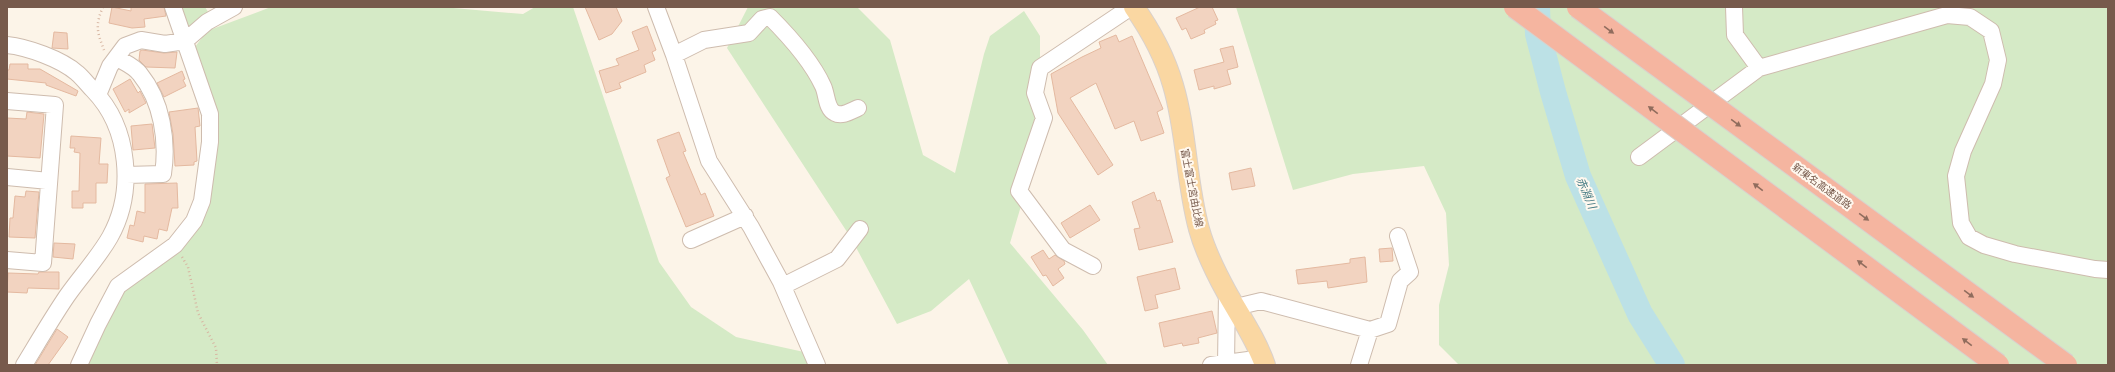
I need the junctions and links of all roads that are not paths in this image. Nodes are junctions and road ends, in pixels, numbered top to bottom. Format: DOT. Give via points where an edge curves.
graph roads {
  1 [pos="173,7"];
  2 [pos="234,7"];
  3 [pos="656,7"];
  4 [pos="1132,7"];
  5 [pos="1515,7"];
  6 [pos="1578,7"];
  7 [pos="1734,7"];
  8 [pos="185,41"];
  9 [pos="7,45"];
  10 [pos="674,55"];
  11 [pos="114,62"];
  12 [pos="1759,68"];
  13 [pos="98,95"];
  14 [pos="7,101"];
  15 [pos="858,108"];
  16 [pos="1639,158"];
  17 [pos="126,175"];
  18 [pos="7,177"];
  19 [pos="49,181"];
  20 [pos="745,216"];
  21 [pos="860,229"];
  22 [pos="1398,236"];
  23 [pos="691,240"];
  24 [pos="7,260"];
  25 [pos="1092,266"];
  26 [pos="2108,270"];
  27 [pos="783,286"];
  28 [pos="1231,300"];
  29 [pos="1370,330"];
  30 [pos="1264,361"];
  31 [pos="1221,364"];
  32 [pos="24,365"];
  33 [pos="79,365"];
  34 [pos="817,365"];
  35 [pos="1359,365"];
  36 [pos="1998,365"];
  37 [pos="2066,365"];
  1 -- 8 [label="street"];
  2 -- 8 [label="street" via="207,22"];
  3 -- 10 [label="street"];
  4 -- 25 [label="street" via="1040,68 1035,93 1044,118 1019,191 1063,250"];
  4 -- 28 [label="main road, 富士富士宮由比線" via="1150,30 1174,85 1199,229 1209,257"];
  36 -- 5 [label="highway, one-way, bridge"];
  6 -- 37 [label="highway, 新東名高速道路, one-way, bridge"];
  7 -- 12 [label="street" via="1735,35"];
  8 -- 11 [label="street" via="165,44 141,40 125,46"];
  8 -- 33 [label="street" via="210,114 210,142 202,201 194,221 174,245 118,286"];
  9 -- 13 [label="street" via="50,57 76,72"];
  10 -- 15 [label="street" via="704,40 749,33 762,19 770,18 786,33 814,71 823,86 830,110 836,114 844,114"];
  10 -- 20 [label="street" via="709,161"];
  11 -- 13 [label="street"];
  11 -- 17 [label="street" via="139,73 152,93 160,112 166,155 163,174"];
  12 -- 16 [label="street"];
  12 -- 26 [label="street" via="1947,15 1970,16 1991,31 1998,60 1993,84 1963,151 1956,176 1961,223 1969,237 1984,245 2015,254"];
  13 -- 17 [label="street" via="114,121 123,150"];
  14 -- 19 [label="street" via="55,105"];
  17 -- 32 [label="street" via="125,195 110,238 67,297"];
  18 -- 19 [label="street"];
  19 -- 24 [label="street" via="43,263"];
  20 -- 23 [label="street"];
  20 -- 27 [label="street"];
  21 -- 27 [label="street" via="837,259"];
  22 -- 29 [label="street" via="1410,272 1400,281 1388,324"];
  27 -- 34 [label="street"];
  28 -- 29 [label="street" via="1261,301"];
  28 -- 30 [label="main road, 富士富士宮由比線"];
  28 -- 31 [label="street"];
  29 -- 35 [label="street"];
  30 -- 31 [label="street"];
}
